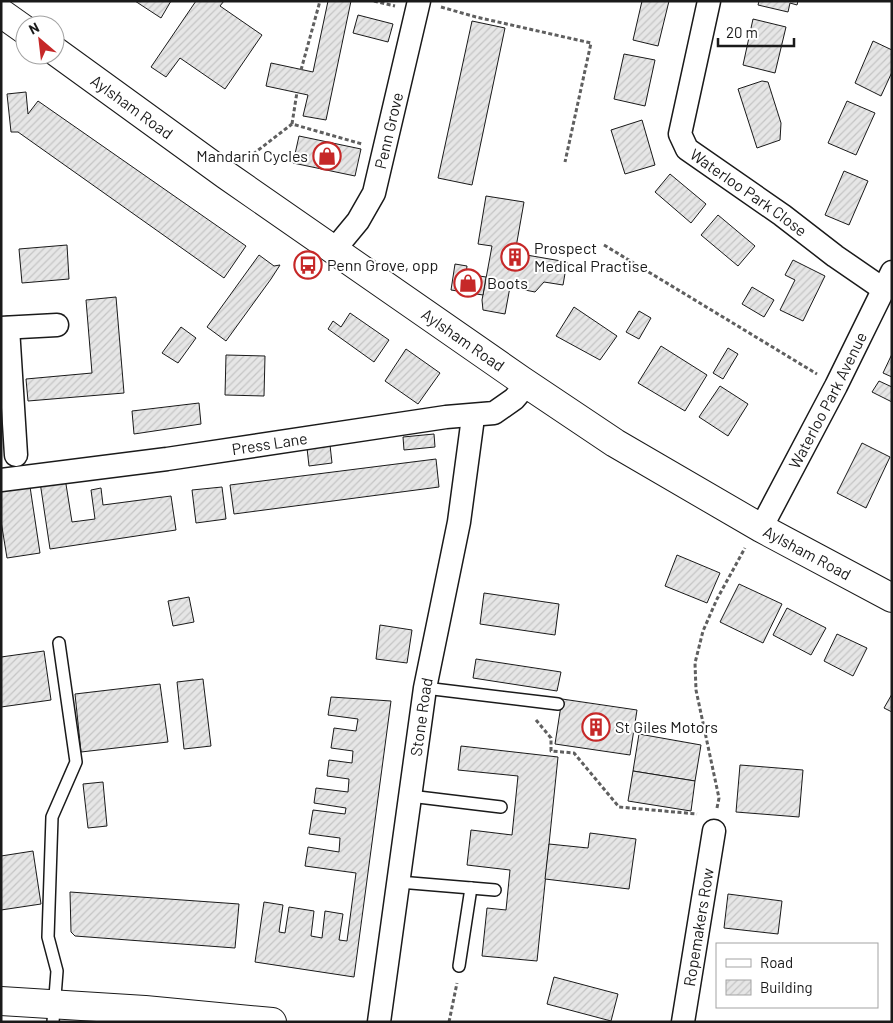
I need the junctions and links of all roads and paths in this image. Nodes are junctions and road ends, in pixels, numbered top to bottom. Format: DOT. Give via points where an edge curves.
graph roads {
  1 [pos="320,1"];
  2 [pos="709,1"];
  3 [pos="426,3"];
  4 [pos="1,13"];
  5 [pos="15,23"];
  6 [pos="65,58"];
  7 [pos="301,70"];
  8 [pos="297,92"];
  9 [pos="292,124"];
  10 [pos="384,150"];
  11 [pos="566,162"];
  12 [pos="226,175"];
  13 [pos="604,245"];
  14 [pos="334,250"];
  15 [pos="888,281"];
  16 [pos="57,325"];
  17 [pos="5,328"];
  18 [pos="527,384"];
  19 [pos="836,386"];
  20 [pos="472,416"];
  21 [pos="16,455"];
  22 [pos="1,480"];
  23 [pos="759,527"];
  24 [pos="892,598"];
  25 [pos="59,643"];
  26 [pos="426,688"];
  27 [pos="558,704"];
  28 [pos="534,718"];
  29 [pos="410,796"];
  30 [pos="501,807"];
  31 [pos="714,824"];
  32 [pos="398,882"];
  33 [pos="471,888"];
  34 [pos="495,890"];
  35 [pos="459,966"];
  36 [pos="454,1000"];
  37 [pos="1,1001"];
  38 [pos="54,1013"];
  39 [pos="145,1016"];
  40 [pos="272,1022"];
  41 [pos="379,1022"];
  42 [pos="450,1022"];
  43 [pos="683,1022"];
  1 -- 7 [label="path"];
  2 -- 15 [label="street, Waterloo Park Close" via="680,134 687,149 835,256"];
  3 -- 10 [label="street, Penn Grove"];
  3 -- 11 [label="path" via="591,43"];
  4 -- 5 [label="main road"];
  6 -- 12 [label="main road, Aylsham Road"];
  8 -- 9 [label="path"];
  9 -- 10 [label="path"];
  9 -- 12 [label="path"];
  10 -- 14 [label="street, Penn Grove" via="374,193 358,221"];
  12 -- 14 [label="main road, Aylsham Road"];
  13 -- 19 [label="path"];
  14 -- 18 [label="main road, Aylsham Road"];
  15 -- 19 [label="street, Waterloo Park Avenue"];
  16 -- 17 [label="street"];
  17 -- 21 [label="street"];
  18 -- 20 [label="street, Press Lane" via="494,414"];
  18 -- 23 [label="main road, Aylsham Road" via="615,443"];
  19 -- 23 [label="street, Waterloo Park Avenue"];
  20 -- 22 [label="street, Press Lane"];
  20 -- 26 [label="street, Stone Road" via="459,522"];
  23 -- 24 [label="main road, Aylsham Road"];
  23 -- 31 [label="path" via="713,607 695,663 696,690 718,798"];
  25 -- 38 [label="lane" via="76,762 52,817 48,937 57,971"];
  26 -- 27 [label="lane"];
  26 -- 29 [label="street, Stone Road"];
  28 -- 31 [label="path" via="551,738 551,751 574,753 619,807"];
  29 -- 30 [label="lane"];
  29 -- 32 [label="street, Stone Road"];
  31 -- 43 [label="street, Ropemakers Row"];
  32 -- 33 [label="lane"];
  32 -- 41 [label="street, Stone Road"];
  33 -- 34 [label="lane"];
  33 -- 35 [label="lane"];
  36 -- 42 [label="path"];
  37 -- 38 [label="main road"];
  38 -- 39 [label="main road"];
  39 -- 40 [label="main road"];
}
